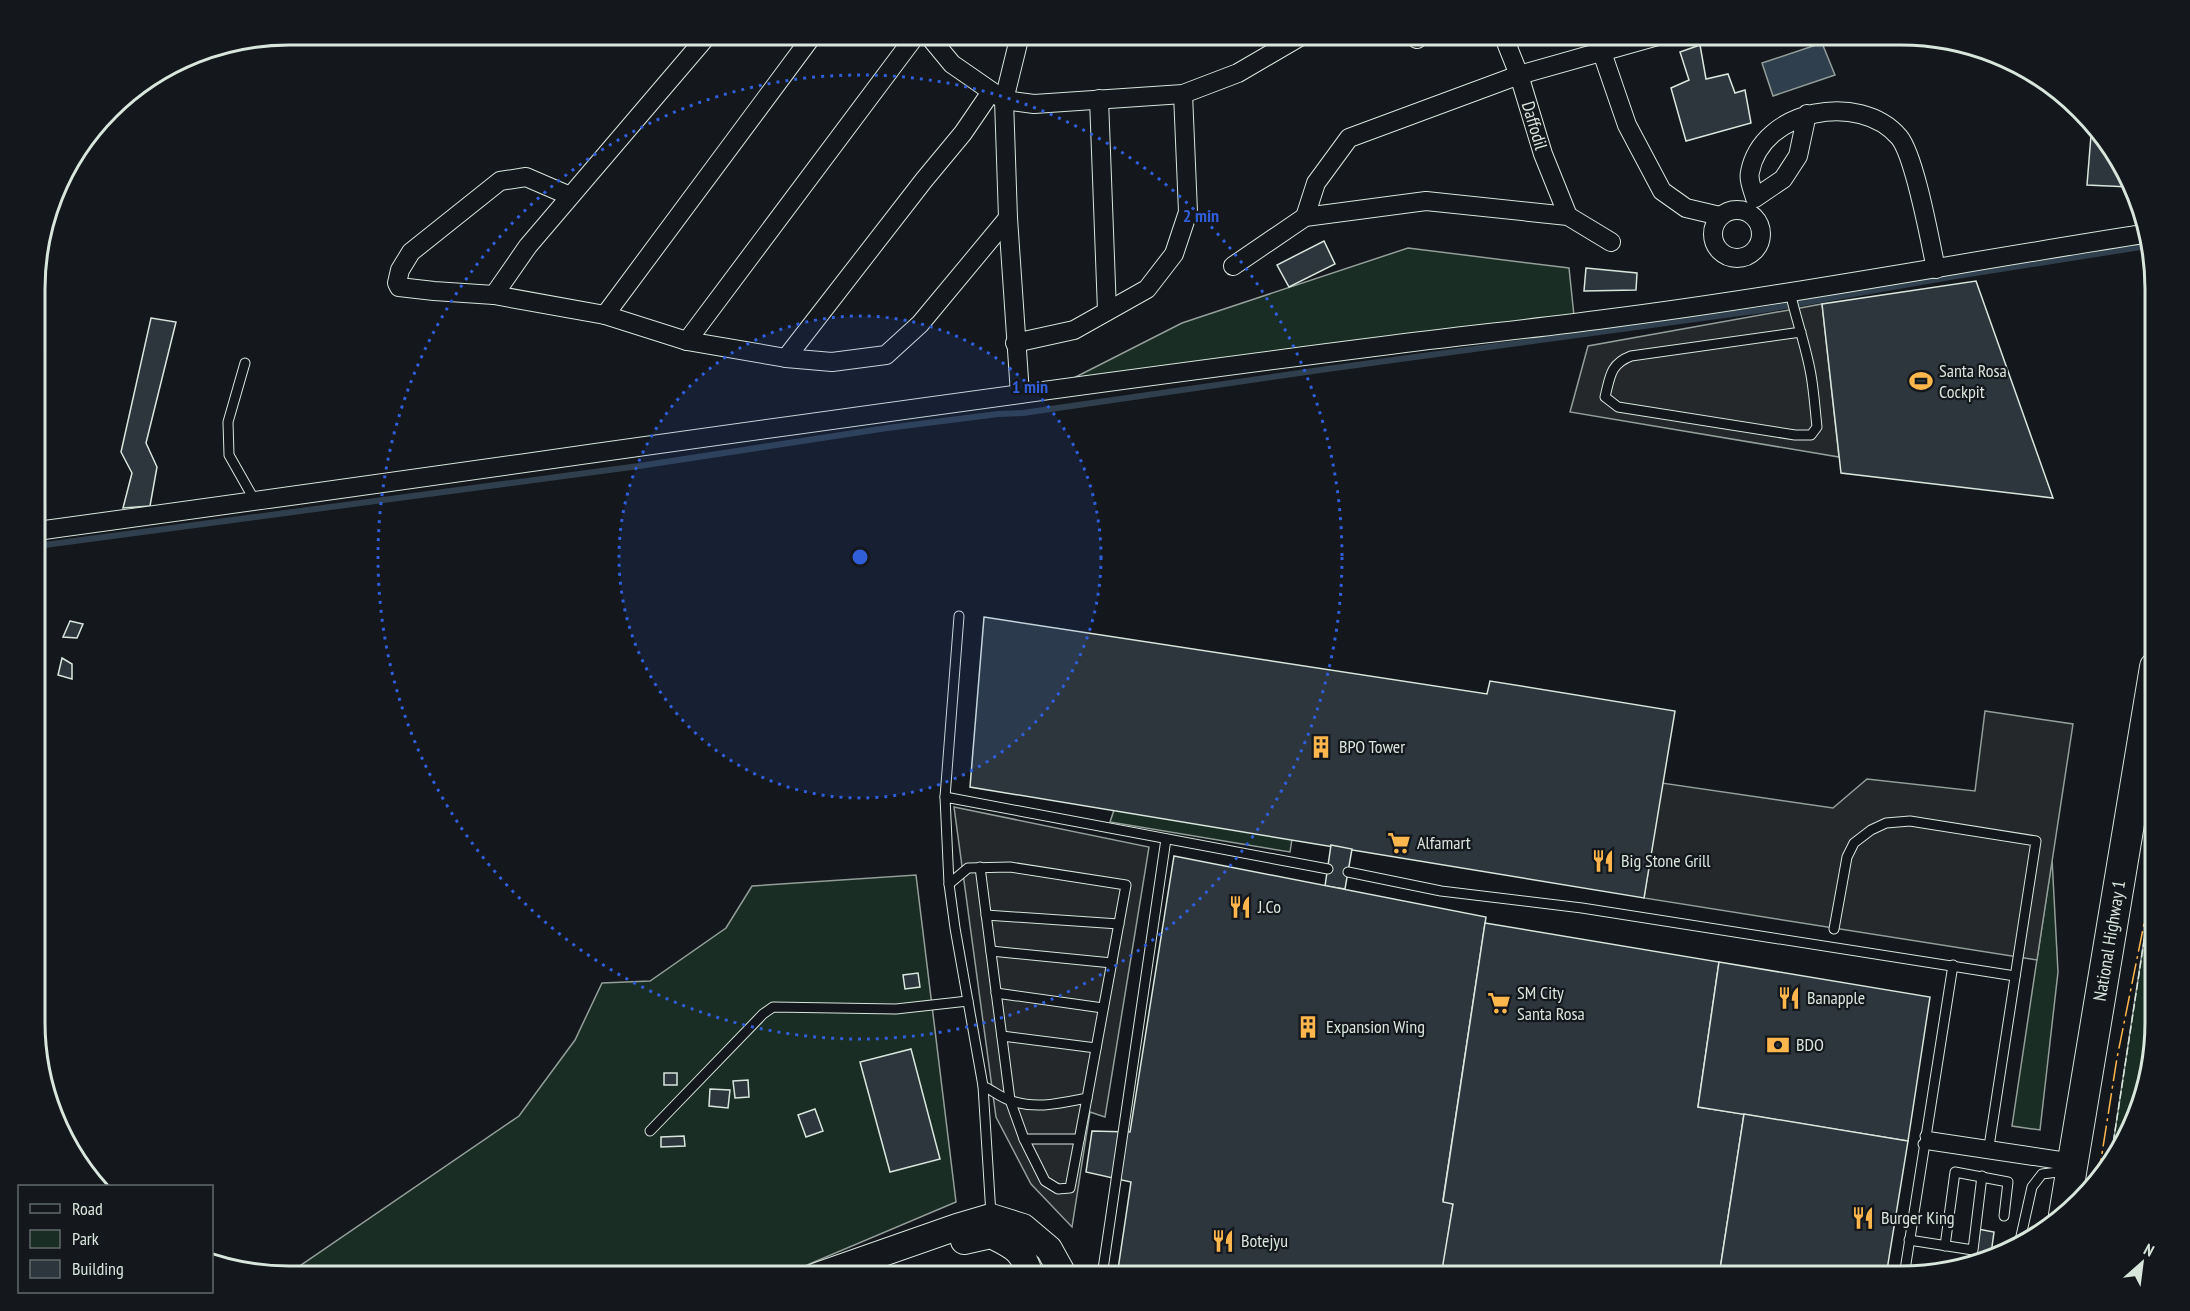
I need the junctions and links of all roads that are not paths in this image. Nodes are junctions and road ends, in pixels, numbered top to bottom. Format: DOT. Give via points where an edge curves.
graph roads {
  1 [pos="699,45"];
  2 [pos="805,45"];
  3 [pos="908,45"];
  4 [pos="937,45"];
  5 [pos="1016,45"];
  6 [pos="1285,45"];
  7 [pos="1507,45"];
  8 [pos="1594,45"];
  9 [pos="1600,45"];
  10 [pos="1519,75"];
  11 [pos="1183,94"];
  12 [pos="997,96"];
  13 [pos="1100,99"];
  14 [pos="1807,114"];
  15 [pos="570,196"];
  16 [pos="1753,206"];
  17 [pos="1568,216"];
  18 [pos="1720,216"];
  19 [pos="1305,217"];
  20 [pos="1008,218"];
  21 [pos="2139,235"];
  22 [pos="1611,242"];
  23 [pos="1233,266"];
  24 [pos="1936,269"];
  25 [pos="494,295"];
  26 [pos="1792,301"];
  27 [pos="1107,311"];
  28 [pos="605,315"];
  29 [pos="1801,332"];
  30 [pos="687,341"];
  31 [pos="1015,343"];
  32 [pos="786,358"];
  33 [pos="245,363"];
  34 [pos="1020,394"];
  35 [pos="255,501"];
  36 [pos="45,530"];
  37 [pos="959,616"];
  38 [pos="2145,727"];
  39 [pos="945,797"];
  40 [pos="1166,839"];
  41 [pos="980,867"];
  42 [pos="1328,869"];
  43 [pos="1348,872"];
  44 [pos="949,884"];
  45 [pos="986,915"];
  46 [pos="1119,924"];
  47 [pos="1834,929"];
  48 [pos="991,951"];
  49 [pos="1112,963"];
  50 [pos="1953,965"];
  51 [pos="2015,976"];
  52 [pos="996,993"];
  53 [pos="968,1001"];
  54 [pos="1103,1008"];
  55 [pos="1002,1036"];
  56 [pos="1096,1048"];
  57 [pos="984,1086"];
  58 [pos="1086,1098"];
  59 [pos="1010,1100"];
  60 [pos="650,1131"];
  61 [pos="1024,1139"];
  62 [pos="1079,1139"];
  63 [pos="1924,1140"];
  64 [pos="1989,1150"];
  65 [pos="2072,1164"];
  66 [pos="1982,1176"];
  67 [pos="2066,1201"];
  68 [pos="2004,1216"];
  69 [pos="991,1226"];
  70 [pos="2021,1234"];
  71 [pos="1909,1240"];
  72 [pos="1944,1246"];
  73 [pos="846,1266"];
  74 [pos="883,1266"];
  75 [pos="1027,1266"];
  76 [pos="1058,1266"];
  77 [pos="1103,1266"];
  78 [pos="1906,1266"];
  1 -- 15 [label="street"];
  2 -- 28 [label="street"];
  3 -- 30 [label="street"];
  4 -- 12 [label="street" via="952,64"];
  5 -- 12 [label="street"];
  6 -- 11 [label="street" via="1238,73"];
  7 -- 10 [label="street, Daffodil"];
  8 -- 10 [label="street"];
  9 -- 18 [label="street" via="1627,125 1662,191 1686,208"];
  10 -- 17 [label="street, Daffodil"];
  10 -- 19 [label="street" via="1348,138 1316,183"];
  11 -- 13 [label="street"];
  11 -- 27 [label="street" via="1188,212 1174,254 1147,289"];
  12 -- 13 [label="street" via="1034,104"];
  12 -- 20 [label="street"];
  12 -- 32 [label="street" via="924,180"];
  13 -- 27 [label="street"];
  14 -- 16 [label="street" via="1798,156 1783,179"];
  14 -- 16 [label="street" via="1778,129 1759,149 1749,173"];
  14 -- 24 [label="street" via="1851,111 1882,122 1900,138 1913,171"];
  15 -- 25 [label="street"];
  15 -- 25 [label="street" via="526,177 500,181 411,252 397,283 399,287"];
  16 -- 18 [label="street"];
  16 -- 18 [label="street" via="1762,234 1756,250 1743,258 1727,257 1715,246 1713,230"];
  17 -- 19 [label="street" via="1426,201"];
  17 -- 22 [label="street"];
  19 -- 23 [label="street"];
  20 -- 31 [label="street"];
  20 -- 32 [label="street" via="920,324 886,355 832,363"];
  21 -- 24 [label="street"];
  24 -- 26 [label="street"];
  25 -- 28 [label="street"];
  26 -- 29 [label="lane"];
  26 -- 34 [label="street" via="1385,345"];
  27 -- 31 [label="street" via="1074,330"];
  28 -- 30 [label="street"];
  29 -- 29 [label="lane" via="1631,356 1618,361 1605,397 1618,407 1811,435 1817,427"];
  30 -- 32 [label="street"];
  31 -- 34 [label="street"];
  33 -- 35 [label="lane" via="228,422 229,455"];
  34 -- 35 [label="street"];
  35 -- 36 [label="street"];
  37 -- 39 [label="lane"];
  38 -- 65 [label="highway, National Highway 1"];
  39 -- 40 [label="lane"];
  39 -- 44 [label="lane"];
  40 -- 42 [label="lane"];
  40 -- 77 [label="lane"];
  41 -- 44 [label="lane" via="968,868"];
  41 -- 45 [label="lane"];
  41 -- 46 [label="lane" via="1010,867 1126,885"];
  43 -- 50 [label="lane" via="1441,891 1582,908"];
  44 -- 53 [label="lane"];
  45 -- 46 [label="lane"];
  45 -- 48 [label="lane"];
  46 -- 49 [label="lane"];
  47 -- 51 [label="lane" via="1847,857 1854,843 1886,823 1910,821 2036,841"];
  48 -- 49 [label="lane"];
  48 -- 52 [label="lane"];
  49 -- 54 [label="lane"];
  50 -- 51 [label="lane"];
  50 -- 63 [label="lane"];
  51 -- 64 [label="lane"];
  52 -- 54 [label="lane"];
  52 -- 55 [label="lane"];
  53 -- 57 [label="lane"];
  53 -- 60 [label="lane" via="896,1009 773,1007"];
  54 -- 56 [label="lane"];
  55 -- 56 [label="lane"];
  55 -- 59 [label="lane"];
  56 -- 58 [label="lane"];
  57 -- 59 [label="lane"];
  57 -- 69 [label="lane"];
  58 -- 59 [label="lane" via="1048,1106"];
  58 -- 62 [label="lane"];
  59 -- 61 [label="lane"];
  61 -- 62 [label="lane"];
  61 -- 62 [label="lane" via="1045,1181 1058,1189 1070,1188"];
  63 -- 64 [label="lane"];
  63 -- 71 [label="lane"];
  64 -- 65 [label="lane"];
  65 -- 67 [label="highway, National Highway 1"];
  65 -- 70 [label="lane" via="2042,1174 2032,1187"];
  66 -- 68 [label="lane" via="2008,1182"];
  66 -- 72 [label="lane" via="1955,1172"];
  66 -- 72 [label="lane" via="1973,1250"];
  69 -- 73 [label="main road" via="957,1227"];
  69 -- 74 [label="main road"];
  69 -- 75 [label="main road" via="1025,1258"];
  69 -- 76 [label="main road" via="1023,1227 1049,1249"];
  71 -- 72 [label="lane"];
  71 -- 78 [label="lane"];
}
